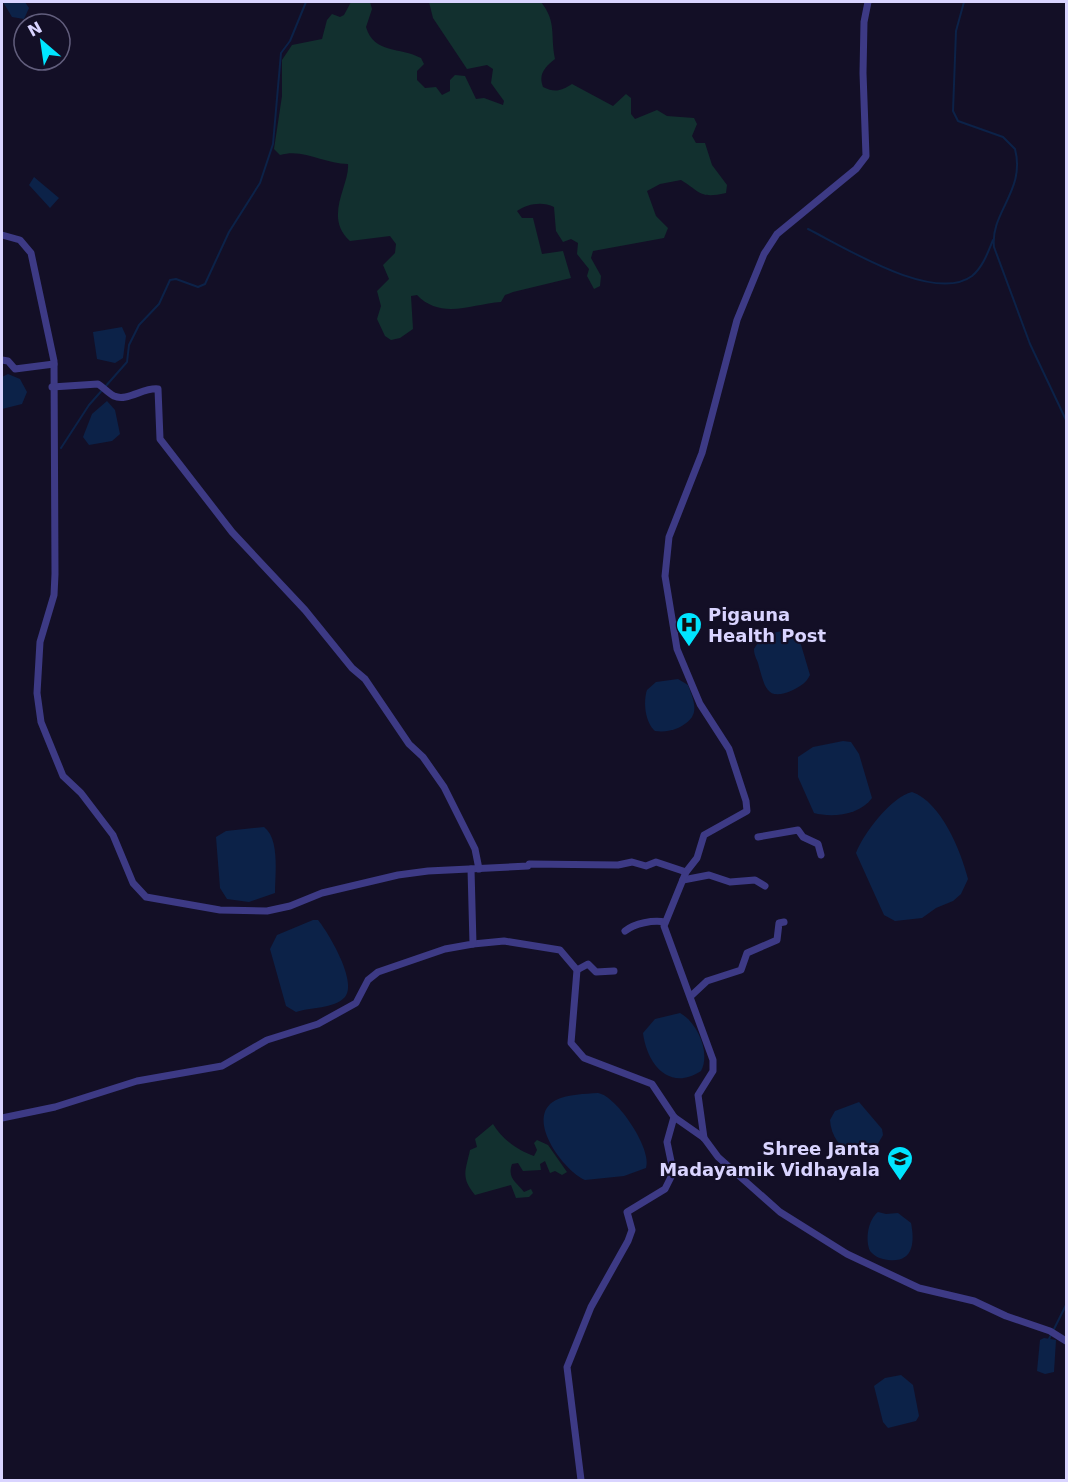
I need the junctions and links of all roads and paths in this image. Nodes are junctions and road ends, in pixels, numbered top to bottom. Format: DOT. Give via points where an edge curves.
graph roads {
  1 [pos="868,2"];
  2 [pos="2,235"];
  3 [pos="2,360"];
  4 [pos="54,364"];
  5 [pos="52,387"];
  6 [pos="758,837"];
  7 [pos="821,855"];
  8 [pos="475,869"];
  9 [pos="686,872"];
  10 [pos="683,880"];
  11 [pos="765,886"];
  12 [pos="665,922"];
  13 [pos="784,922"];
  14 [pos="625,931"];
  15 [pos="474,944"];
  16 [pos="577,970"];
  17 [pos="614,971"];
  18 [pos="691,996"];
  19 [pos="674,1117"];
  20 [pos="2,1118"];
  21 [pos="704,1138"];
  22 [pos="1066,1341"];
  23 [pos="581,1480"];
  1 -- 9 [label="street" via="863,73 866,156 768,245 737,320 702,453 669,537 665,576 677,649 700,704 729,749 747,811 704,835 697,858"];
  2 -- 4 [label="street" via="20,240 31,253"];
  3 -- 4 [label="street" via="15,369"];
  4 -- 5 [label="street"];
  5 -- 8 [label="street" via="98,384 121,398 158,389 160,439 247,550 306,610 365,679 409,744 423,757 444,786 476,849"];
  5 -- 8 [label="street" via="55,574 54,595 40,642 39,714 63,776 113,836 135,888 157,900 220,910 267,911 398,875"];
  6 -- 7 [label="street" via="798,830 818,844"];
  8 -- 9 [label="street" via="632,862 646,866 656,862"];
  8 -- 15 [label="street"];
  9 -- 10 [label="street"];
  10 -- 11 [label="street" via="709,875 730,882 755,880"];
  10 -- 12 [label="street"];
  12 -- 14 [label="street" via="656,920"];
  12 -- 18 [label="street"];
  13 -- 18 [label="street" via="777,928 777,940 747,953 741,970 707,981"];
  15 -- 16 [label="street" via="504,941 553,948 560,950"];
  15 -- 20 [label="street" via="445,949 378,972 368,980 356,1003 318,1024 267,1040 222,1066 137,1081 55,1107"];
  16 -- 17 [label="street" via="588,964 596,972"];
  16 -- 19 [label="street" via="571,1043 584,1058 651,1084"];
  18 -- 21 [label="street" via="713,1060 713,1071 698,1095"];
  19 -- 21 [label="street"];
  19 -- 23 [label="street" via="667,1142 671,1177 665,1189 627,1212 632,1230 628,1241 591,1307 567,1367"];
  21 -- 22 [label="street" via="718,1157 780,1212 867,1266 919,1288 974,1301"];
}
